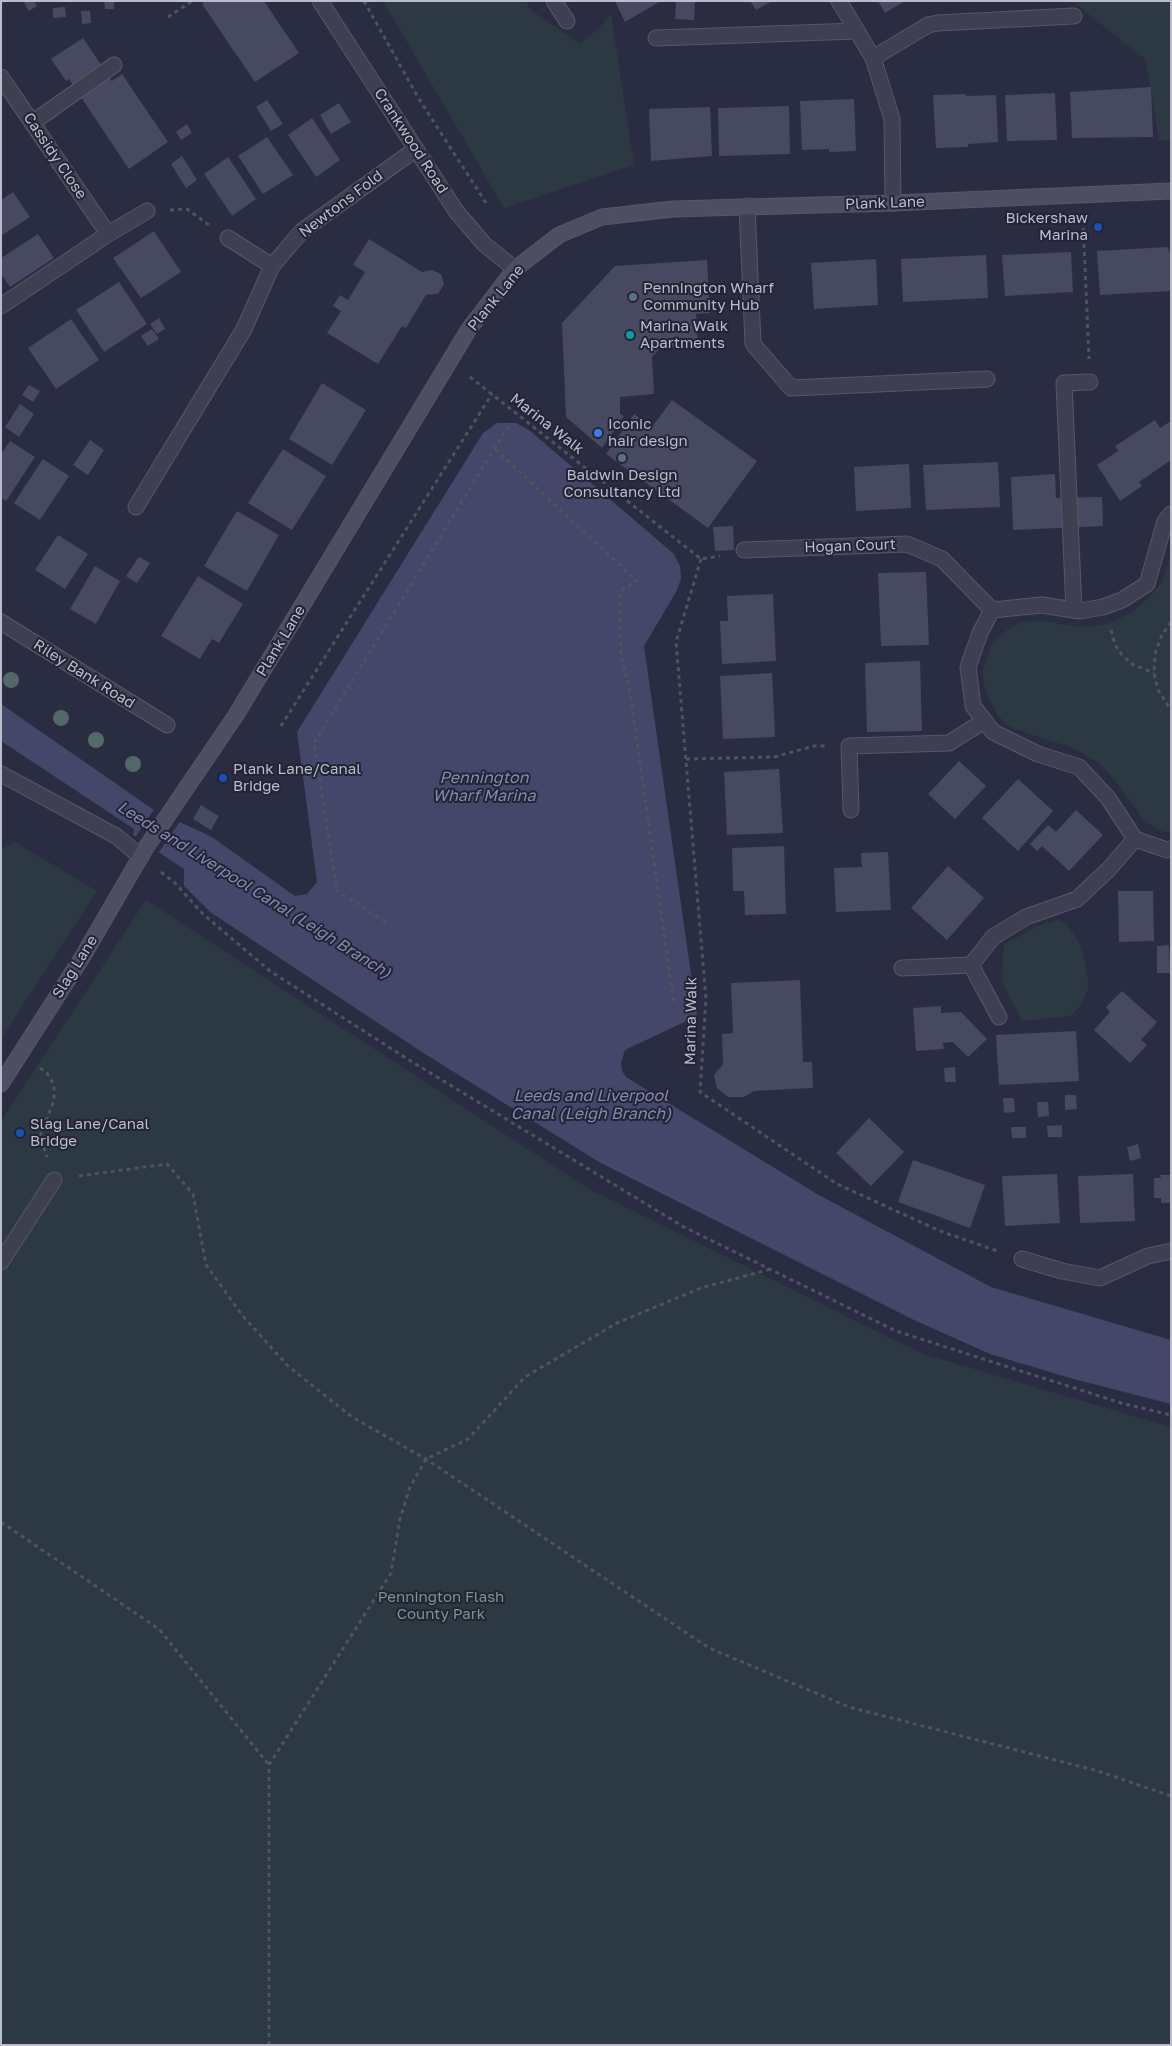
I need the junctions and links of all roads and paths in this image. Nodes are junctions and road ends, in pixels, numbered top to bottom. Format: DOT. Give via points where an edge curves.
graph roads {
  1 [pos="192,1"];
  2 [pos="320,1"];
  3 [pos="364,1"];
  4 [pos="554,1"];
  5 [pos="839,1"];
  6 [pos="1074,16"];
  7 [pos="168,17"];
  8 [pos="567,21"];
  9 [pos="857,31"];
  10 [pos="656,38"];
  11 [pos="873,58"];
  12 [pos="114,65"];
  13 [pos="1,77"];
  14 [pos="32,123"];
  15 [pos="416,148"];
  16 [pos="1171,191"];
  17 [pos="1081,194"];
  18 [pos="893,203"];
  19 [pos="747,206"];
  20 [pos="490,209"];
  21 [pos="147,211"];
  22 [pos="108,234"];
  23 [pos="228,238"];
  24 [pos="272,266"];
  25 [pos="515,270"];
  26 [pos="1,306"];
  27 [pos="449,361"];
  28 [pos="987,379"];
  29 [pos="1090,382"];
  30 [pos="492,394"];
  31 [pos="510,423"];
  32 [pos="495,449"];
  33 [pos="136,507"];
  34 [pos="1171,514"];
  35 [pos="744,550"];
  36 [pos="701,559"];
  37 [pos="1110,605"];
  38 [pos="992,610"];
  39 [pos="1074,610"];
  40 [pos="1,622"];
  41 [pos="1171,622"];
  42 [pos="1154,672"];
  43 [pos="1171,710"];
  44 [pos="984,721"];
  45 [pos="167,725"];
  46 [pos="281,726"];
  47 [pos="849,746"];
  48 [pos="686,759"];
  49 [pos="1,774"];
  50 [pos="851,810"];
  51 [pos="1134,839"];
  52 [pos="1171,850"];
  53 [pos="143,853"];
  54 [pos="386,922"];
  55 [pos="971,965"];
  56 [pos="902,968"];
  57 [pos="674,1005"];
  58 [pos="999,1017"];
  59 [pos="19,1056"];
  60 [pos="1,1084"];
  61 [pos="54,1180"];
  62 [pos="1171,1251"];
  63 [pos="1022,1259"];
  64 [pos="1,1262"];
  65 [pos="771,1269"];
  66 [pos="1171,1415"];
  67 [pos="426,1458"];
  68 [pos="1,1522"];
  69 [pos="269,1765"];
  70 [pos="1171,1796"];
  71 [pos="270,2045"];
  1 -- 7 [label="path"];
  2 -- 15 [label="street, Crankwood Road"];
  3 -- 20 [label="path" via="419,99"];
  4 -- 8 [label="street"];
  5 -- 9 [label="street"];
  6 -- 11 [label="street" via="928,25"];
  9 -- 10 [label="street"];
  9 -- 11 [label="street"];
  11 -- 18 [label="street" via="892,119"];
  12 -- 14 [label="street"];
  13 -- 14 [label="street, Cassidy Close"];
  14 -- 22 [label="street, Cassidy Close"];
  15 -- 24 [label="street, Newtons Fold" via="302,231"];
  15 -- 25 [label="street, Crankwood Road" via="456,211 484,244"];
  16 -- 17 [label="street, Plank Lane"];
  17 -- 18 [label="street, Plank Lane"];
  17 -- 29 [label="path"];
  18 -- 19 [label="street, Plank Lane"];
  19 -- 25 [label="street, Plank Lane" via="673,209 602,217 559,235"];
  19 -- 28 [label="street" via="753,344 791,388"];
  21 -- 22 [label="street"];
  21 -- 23 [label="path" via="187,209"];
  22 -- 26 [label="street"];
  23 -- 24 [label="street"];
  24 -- 33 [label="street, Newtons Fold" via="244,329"];
  25 -- 27 [label="street, Plank Lane" via="469,329"];
  27 -- 30 [label="path, Marina Walk"];
  27 -- 53 [label="street, Plank Lane" via="236,715"];
  29 -- 39 [label="street" via="1064,382"];
  30 -- 36 [label="path, Marina Walk"];
  30 -- 46 [label="path"];
  31 -- 32 [label="path"];
  32 -- 54 [label="path" via="314,743 337,891"];
  32 -- 57 [label="path" via="637,581 620,591 621,653 631,698"];
  34 -- 37 [label="street" via="1165,521 1146,584"];
  35 -- 36 [label="path"];
  35 -- 38 [label="street, Hogan Court" via="907,544 942,559"];
  36 -- 48 [label="path, Marina Walk" via="676,642"];
  37 -- 39 [label="street"];
  37 -- 42 [label="path" via="1112,633 1122,655 1132,664"];
  38 -- 39 [label="street" via="1042,605"];
  38 -- 44 [label="street" via="968,667 973,706"];
  40 -- 45 [label="street, Riley Bank Road"];
  41 -- 42 [label="path" via="1160,637 1154,654"];
  42 -- 43 [label="path" via="1158,690"];
  44 -- 47 [label="street" via="949,742"];
  44 -- 51 [label="street" via="993,732 1038,754 1079,767 1108,798"];
  47 -- 48 [label="path" via="814,746 774,757"];
  47 -- 50 [label="street"];
  48 -- 63 [label="path, Marina Walk" via="706,999 700,1092 837,1184 940,1231"];
  49 -- 53 [label="street"];
  51 -- 52 [label="street"];
  51 -- 55 [label="street" via="1109,869 1077,899 1026,917 993,937"];
  53 -- 59 [label="street, Slag Lane"];
  53 -- 65 [label="path" via="203,914 270,972 684,1227"];
  55 -- 56 [label="street"];
  55 -- 58 [label="street"];
  59 -- 60 [label="street, Slag Lane"];
  59 -- 61 [label="path" via="48,1073 54,1085 54,1101 40,1136"];
  61 -- 64 [label="street"];
  61 -- 67 [label="path" via="167,1164 193,1194 206,1265 242,1315 288,1366 345,1411"];
  62 -- 63 [label="street" via="1148,1256 1100,1278"];
  65 -- 66 [label="path" via="896,1331 1121,1403"];
  65 -- 67 [label="path" via="701,1288 617,1323 525,1377 468,1439"];
  67 -- 69 [label="path" via="410,1486 400,1519 391,1573"];
  67 -- 70 [label="path" via="709,1648 849,1706 1098,1771"];
  68 -- 69 [label="path" via="159,1629"];
  69 -- 71 [label="path"];
}
